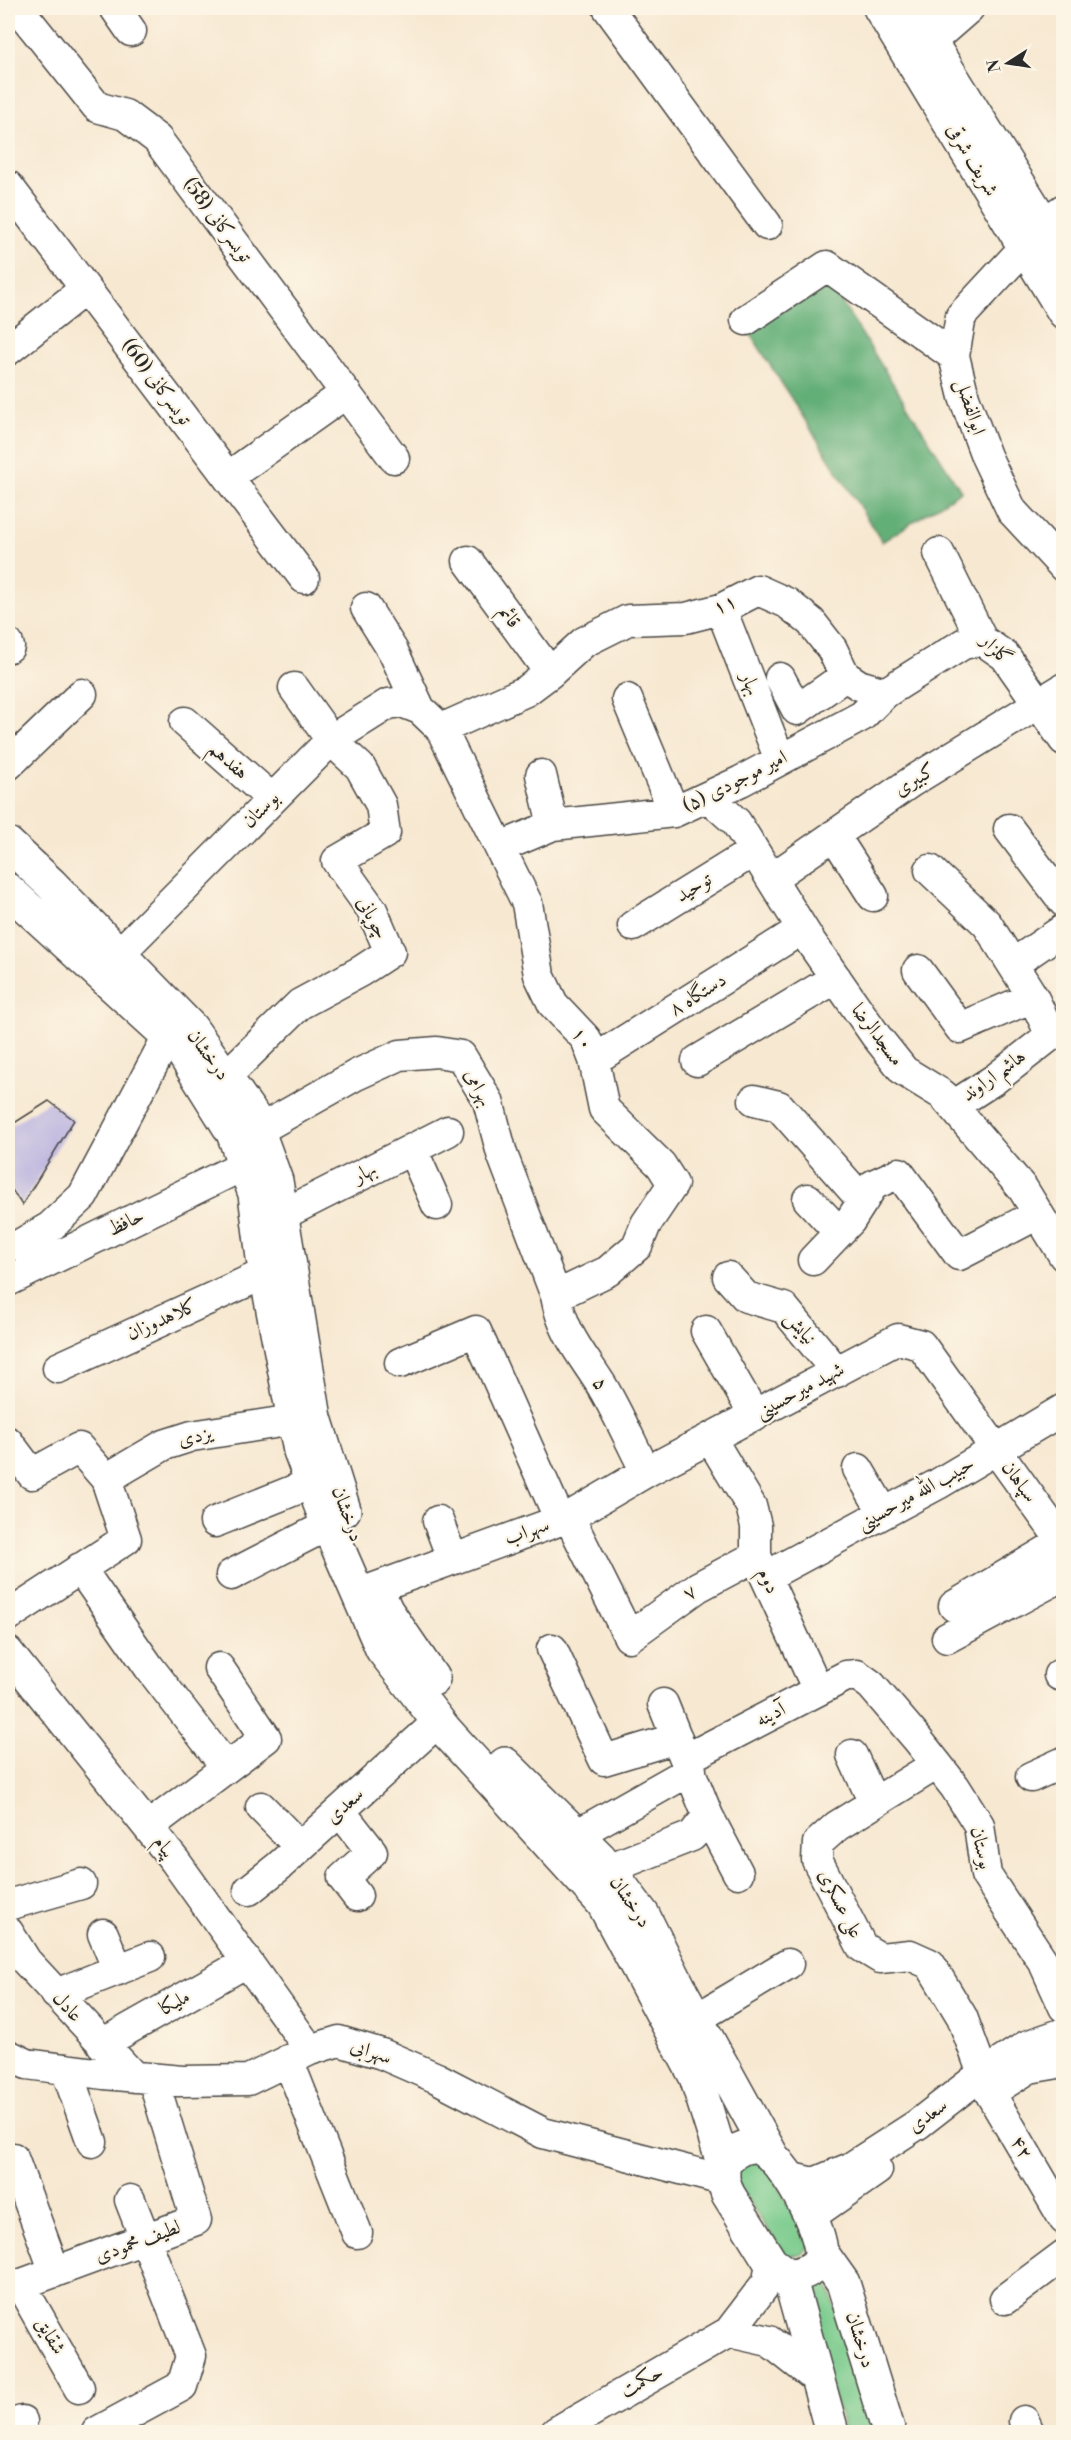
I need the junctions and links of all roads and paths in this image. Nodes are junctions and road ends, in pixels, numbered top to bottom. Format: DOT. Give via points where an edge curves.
graph roads {
  1 [pos="18,8"];
  2 [pos="608,8"];
  3 [pos="880,8"];
  4 [pos="909,8"];
  5 [pos="969,8"];
  6 [pos="930,42"];
  7 [pos="8,186"];
  8 [pos="767,225"];
  9 [pos="1044,226"];
  10 [pos="1064,256"];
  11 [pos="85,288"];
  12 [pos="1064,312"];
  13 [pos="746,320"];
  14 [pos="8,350"];
  15 [pos="954,356"];
  16 [pos="346,393"];
  17 [pos="394,458"];
  18 [pos="228,477"];
  19 [pos="939,553"];
  20 [pos="468,561"];
  21 [pos="1064,567"];
  22 [pos="304,578"];
  23 [pos="366,608"];
  24 [pos="721,609"];
  25 [pos="982,640"];
  26 [pos="550,673"];
  27 [pos="845,676"];
  28 [pos="780,678"];
  29 [pos="294,688"];
  30 [pos="885,693"];
  31 [pos="82,694"];
  32 [pos="1052,696"];
  33 [pos="627,699"];
  34 [pos="420,709"];
  35 [pos="185,722"];
  36 [pos="441,729"];
  37 [pos="331,740"];
  38 [pos="1064,740"];
  39 [pos="780,760"];
  40 [pos="8,765"];
  41 [pos="541,775"];
  42 [pos="708,797"];
  43 [pos="272,799"];
  44 [pos="674,812"];
  45 [pos="553,825"];
  46 [pos="1009,829"];
  47 [pos="834,834"];
  48 [pos="8,844"];
  49 [pos="501,847"];
  50 [pos="754,851"];
  51 [pos="930,870"];
  52 [pos="772,878"];
  53 [pos="8,890"];
  54 [pos="873,896"];
  55 [pos="1064,902"];
  56 [pos="633,926"];
  57 [pos="802,929"];
  58 [pos="1064,929"];
  59 [pos="109,964"];
  60 [pos="1013,964"];
  61 [pos="918,970"];
  62 [pos="836,978"];
  63 [pos="1033,998"];
  64 [pos="1057,1029"];
  65 [pos="168,1036"];
  66 [pos="594,1060"];
  67 [pos="697,1061"];
  68 [pos="217,1086"];
  69 [pos="754,1100"];
  70 [pos="952,1106"];
  71 [pos="257,1131"];
  72 [pos="448,1131"];
  73 [pos="412,1149"];
  74 [pos="244,1165"];
  75 [pos="808,1199"];
  76 [pos="863,1201"];
  77 [pos="437,1205"];
  78 [pos="1038,1214"];
  79 [pos="282,1215"];
  80 [pos="839,1232"];
  81 [pos="19,1245"];
  82 [pos="1064,1256"];
  83 [pos="813,1260"];
  84 [pos="266,1273"];
  85 [pos="728,1277"];
  86 [pos="8,1281"];
  87 [pos="556,1296"];
  88 [pos="706,1331"];
  89 [pos="400,1363"];
  90 [pos="58,1368"];
  91 [pos="837,1372"];
  92 [pos="1064,1409"];
  93 [pos="755,1416"];
  94 [pos="293,1420"];
  95 [pos="711,1439"];
  96 [pos="8,1442"];
  97 [pos="995,1450"];
  98 [pos="858,1469"];
  99 [pos="646,1472"];
  100 [pos="106,1479"];
  101 [pos="312,1484"];
  102 [pos="884,1513"];
  103 [pos="564,1519"];
  104 [pos="438,1521"];
  105 [pos="215,1522"];
  106 [pos="328,1525"];
  107 [pos="1063,1543"];
  108 [pos="452,1558"];
  109 [pos="761,1566"];
  110 [pos="80,1568"];
  111 [pos="231,1575"];
  112 [pos="1064,1575"];
  113 [pos="367,1590"];
  114 [pos="954,1606"];
  115 [pos="8,1616"];
  116 [pos="629,1637"];
  117 [pos="947,1638"];
  118 [pos="552,1648"];
  119 [pos="8,1652"];
  120 [pos="219,1668"];
  121 [pos="857,1674"];
  122 [pos="818,1690"];
  123 [pos="663,1704"];
  124 [pos="439,1721"];
  125 [pos="852,1755"];
  126 [pos="684,1756"];
  127 [pos="1064,1762"];
  128 [pos="937,1764"];
  129 [pos="226,1767"];
  130 [pos="1031,1777"];
  131 [pos="874,1803"];
  132 [pos="261,1808"];
  133 [pos="340,1810"];
  134 [pos="708,1816"];
  135 [pos="148,1827"];
  136 [pos="576,1835"];
  137 [pos="300,1847"];
  138 [pos="608,1869"];
  139 [pos="738,1873"];
  140 [pos="81,1884"];
  141 [pos="249,1890"];
  142 [pos="357,1896"];
  143 [pos="8,1905"];
  144 [pos="8,1932"];
  145 [pos="103,1934"];
  146 [pos="150,1958"];
  147 [pos="247,1962"];
  148 [pos="789,1964"];
  149 [pos="118,1970"];
  150 [pos="56,1994"];
  151 [pos="1064,2007"];
  152 [pos="696,2019"];
  153 [pos="1064,2033"];
  154 [pos="102,2044"];
  155 [pos="8,2055"];
  156 [pos="299,2055"];
  157 [pos="1064,2062"];
  158 [pos="66,2069"];
  159 [pos="144,2078"];
  160 [pos="985,2084"];
  161 [pos="92,2142"];
  162 [pos="13,2158"];
  163 [pos="780,2166"];
  164 [pos="723,2172"];
  165 [pos="130,2200"];
  166 [pos="811,2216"];
  167 [pos="1064,2219"];
  168 [pos="357,2233"];
  169 [pos="144,2240"];
  170 [pos="821,2252"];
  171 [pos="1064,2255"];
  172 [pos="780,2269"];
  173 [pos="55,2272"];
  174 [pos="14,2287"];
  175 [pos="1005,2300"];
  176 [pos="729,2332"];
  177 [pos="816,2378"];
  178 [pos="80,2388"];
  179 [pos="97,2433"];
  180 [pos="556,2433"];
  181 [pos="832,2433"];
  182 [pos="889,2433"];
  1 -- 16 [label="street, تویسرکانی (58)" via="97,106 125,115 157,139"];
  2 -- 8 [label="street"];
  3 -- 9 [label="main road, شریف شرقی"];
  4 -- 6 [label="main road, شریف شرقی"];
  5 -- 6 [label="street"];
  6 -- 9 [label="main road, شریف شرقی"];
  7 -- 11 [label="street, تویسرکانی (60)"];
  9 -- 10 [label="main road, شریف شرقی"];
  9 -- 12 [label="main road, شریف شرقی"];
  9 -- 15 [label="street, ابوالفضل" via="961,316"];
  11 -- 14 [label="street"];
  11 -- 18 [label="street, تویسرکانی (60)"];
  13 -- 15 [label="street" via="827,266"];
  15 -- 21 [label="street, ابوالفضل" via="964,397 1012,512"];
  16 -- 17 [label="street, تویسرکانی (58)"];
  16 -- 18 [label="street"];
  18 -- 22 [label="street, تویسرکانی (60)"];
  19 -- 25 [label="street, گلزار"];
  20 -- 26 [label="street, قائم"];
  23 -- 34 [label="street" via="393,651"];
  24 -- 26 [label="street, ۱۱" via="686,618 628,620 584,642"];
  24 -- 27 [label="street, ۱۱" via="758,590 787,603 811,622 832,649"];
  24 -- 39 [label="street, بهار"];
  25 -- 30 [label="street" via="963,644"];
  25 -- 32 [label="street, گلزار"];
  26 -- 36 [label="street, ۱۱" via="526,691"];
  27 -- 28 [label="street" via="797,710"];
  27 -- 30 [label="street"];
  29 -- 37 [label="street"];
  30 -- 39 [label="street, امیر موجودی (۵)" via="862,716"];
  31 -- 40 [label="street"];
  32 -- 38 [label="street, گلزار"];
  32 -- 47 [label="street, کبیری"];
  33 -- 44 [label="street"];
  34 -- 36 [label="street"];
  34 -- 37 [label="street, بوستان" via="402,702 388,704"];
  35 -- 43 [label="street, هفدهم"];
  36 -- 49 [label="street, ۱۰"];
  37 -- 43 [label="street, بوستان"];
  37 -- 68 [label="street, چوپانی" via="360,766 381,805 385,833 337,861 372,910 390,952 300,1004"];
  39 -- 42 [label="street, امیر موجودی (۵)"];
  41 -- 45 [label="street"];
  42 -- 44 [label="street, امیر موجودی (۵)"];
  42 -- 50 [label="street, مسجدالرضا" via="736,822"];
  43 -- 59 [label="street, بوستان"];
  44 -- 45 [label="street, امیر موجودی (۵)"];
  45 -- 49 [label="street, امیر موجودی (۵)"];
  46 -- 55 [label="street"];
  47 -- 52 [label="street, کبیری"];
  47 -- 54 [label="street"];
  48 -- 59 [label="main road, درخشان" via="51,884"];
  49 -- 66 [label="street, ۱۰" via="527,903 539,975 553,1004 586,1039"];
  50 -- 52 [label="street, مسجدالرضا"];
  50 -- 56 [label="street, توحید"];
  51 -- 60 [label="street" via="987,924"];
  52 -- 57 [label="street, مسجدالرضا"];
  53 -- 59 [label="main road, درخشان"];
  57 -- 62 [label="street, مسجدالرضا"];
  57 -- 66 [label="street, ۸ دستگاه"];
  58 -- 60 [label="street"];
  59 -- 65 [label="main road, درخشان"];
  59 -- 68 [label="main road, درخشان" via="191,1028"];
  60 -- 63 [label="street"];
  61 -- 63 [label="street" via="960,1028"];
  62 -- 67 [label="street"];
  62 -- 70 [label="street, مسجدالرضا" via="904,1071 943,1095"];
  63 -- 64 [label="street"];
  64 -- 70 [label="street, هاشم اراوند" via="995,1079"];
  65 -- 68 [label="main road, درخشان"];
  65 -- 81 [label="street" via="83,1196 50,1227"];
  66 -- 87 [label="street, ۱۰" via="604,1109 661,1165 673,1184 646,1224 637,1246 608,1271"];
  68 -- 71 [label="main road, درخشان" via="252,1115"];
  68 -- 74 [label="main road, درخشان"];
  69 -- 76 [label="street" via="779,1106"];
  70 -- 78 [label="street, مسجدالرضا" via="1023,1189"];
  71 -- 79 [label="main road, درخشان" via="276,1181"];
  71 -- 87 [label="street, بهرامی" via="400,1055 437,1052 461,1056 488,1101 502,1154"];
  72 -- 73 [label="street, بهار"];
  73 -- 77 [label="street"];
  73 -- 79 [label="street, بهار"];
  74 -- 84 [label="main road, درخشان" via="255,1194"];
  74 -- 86 [label="street, حافظ"];
  75 -- 80 [label="street"];
  76 -- 78 [label="street" via="873,1185 899,1173 959,1255"];
  76 -- 80 [label="street"];
  78 -- 82 [label="street, مسجدالرضا"];
  79 -- 113 [label="main road, درخشان" via="315,1418"];
  80 -- 83 [label="street"];
  84 -- 90 [label="street, کلاهدوزان"];
  84 -- 94 [label="main road, درخشان"];
  85 -- 91 [label="street, نیایش" via="746,1297 784,1308"];
  87 -- 99 [label="street, ۵" via="561,1320 573,1344 602,1386"];
  88 -- 93 [label="street"];
  89 -- 103 [label="street" via="476,1331"];
  91 -- 93 [label="street, شهید میرحسینی"];
  91 -- 97 [label="street, شهید میرحسینی" via="898,1339 921,1345"];
  92 -- 97 [label="street, حبیب الله میرحسینی"];
  93 -- 95 [label="street, شهید میرحسینی"];
  94 -- 100 [label="street, یزدی" via="192,1436 164,1445"];
  94 -- 101 [label="main road, درخشان"];
  95 -- 99 [label="street, شهید میرحسینی"];
  95 -- 109 [label="street, دوم" via="751,1506"];
  96 -- 100 [label="street" via="32,1474 79,1448"];
  97 -- 102 [label="street, حبیب الله میرحسینی"];
  97 -- 107 [label="street, سپاهان"];
  98 -- 102 [label="street"];
  99 -- 103 [label="street, شهید میرحسینی"];
  100 -- 110 [label="street" via="126,1539"];
  101 -- 105 [label="street"];
  101 -- 106 [label="main road, درخشان"];
  102 -- 109 [label="street, حبیب الله میرحسینی"];
  103 -- 108 [label="street, سهراب"];
  103 -- 116 [label="street, سهراب"];
  104 -- 108 [label="street"];
  106 -- 111 [label="street"];
  106 -- 113 [label="main road, درخشان"];
  107 -- 114 [label="street"];
  108 -- 113 [label="street, سهراب"];
  109 -- 116 [label="street, ۷" via="699,1587"];
  109 -- 122 [label="street, دوم"];
  110 -- 115 [label="street"];
  110 -- 129 [label="street"];
  112 -- 117 [label="street"];
  113 -- 124 [label="main road, درخشان" via="382,1649"];
  113 -- 136 [label="main road, درخشان" via="386,1610 475,1735"];
  118 -- 126 [label="street" via="604,1760"];
  119 -- 135 [label="street, پیام"];
  120 -- 129 [label="street" via="266,1738"];
  121 -- 122 [label="street, آدینه"];
  121 -- 128 [label="street, بوستان" via="871,1685"];
  122 -- 126 [label="street, آدینه"];
  123 -- 126 [label="street"];
  124 -- 133 [label="street, سعدی"];
  124 -- 164 [label="main road, درخشان" via="603,1903 696,2077"];
  125 -- 131 [label="street"];
  126 -- 134 [label="street"];
  126 -- 136 [label="street"];
  127 -- 130 [label="street"];
  128 -- 131 [label="street, علی عسکری"];
  128 -- 151 [label="street, بوستان" via="979,1825 986,1875 1044,1964"];
  129 -- 135 [label="street"];
  131 -- 160 [label="street, علی عسکری" via="818,1843 817,1860 862,1947 880,1958 910,1955 930,1964 962,2017"];
  132 -- 137 [label="street"];
  133 -- 137 [label="street, سعدی"];
  133 -- 142 [label="street" via="372,1852 343,1878"];
  134 -- 138 [label="street" via="692,1836"];
  134 -- 139 [label="street"];
  135 -- 147 [label="street, پیام"];
  136 -- 138 [label="main road, درخشان"];
  137 -- 141 [label="street, سعدی"];
  138 -- 152 [label="main road, درخشان" via="643,1915"];
  140 -- 143 [label="street"];
  144 -- 150 [label="street, عادل" via="26,1961"];
  145 -- 149 [label="street"];
  146 -- 149 [label="street"];
  147 -- 154 [label="street, ملیکا"];
  147 -- 156 [label="street, پیام"];
  148 -- 152 [label="street"];
  149 -- 150 [label="street"];
  150 -- 154 [label="street, عادل"];
  152 -- 163 [label="main road, درخشان"];
  153 -- 160 [label="street, سعدی" via="1026,2046"];
  154 -- 159 [label="street, عادل"];
  155 -- 158 [label="street, سهرابی" via="27,2064"];
  156 -- 159 [label="street, سهرابی" via="248,2080"];
  156 -- 164 [label="street, سهرابی" via="339,2041 382,2054 437,2078 543,2133"];
  156 -- 168 [label="street, پیام"];
  157 -- 160 [label="street, سعدی" via="1029,2068"];
  158 -- 159 [label="street, سهرابی"];
  158 -- 161 [label="street"];
  159 -- 169 [label="street, لطیف محمودی" via="196,2220"];
  160 -- 163 [label="street, سعدی" via="850,2168 814,2183"];
  160 -- 166 [label="street, سعدی" via="961,2108"];
  160 -- 167 [label="street, ۴۲"];
  162 -- 173 [label="street"];
  163 -- 164 [label="main road" via="762,2148 754,2146 736,2151"];
  163 -- 166 [label="main road, درخشان"];
  164 -- 172 [label="main road, درخشان" via="749,2231"];
  165 -- 169 [label="street"];
  166 -- 170 [label="main road, درخشان"];
  169 -- 173 [label="street, لطیف محمودی"];
  169 -- 179 [label="street" via="191,2356 182,2386"];
  170 -- 172 [label="main road" via="810,2270"];
  170 -- 182 [label="main road, درخشان" via="843,2283"];
  171 -- 175 [label="street"];
  172 -- 176 [label="street"];
  172 -- 177 [label="main road"];
  173 -- 174 [label="street, لطیف محمودی"];
  174 -- 178 [label="street, شقایق"];
  176 -- 177 [label="street" via="769,2341"];
  176 -- 180 [label="street, حکمت"];
  177 -- 181 [label="main road"];
}
